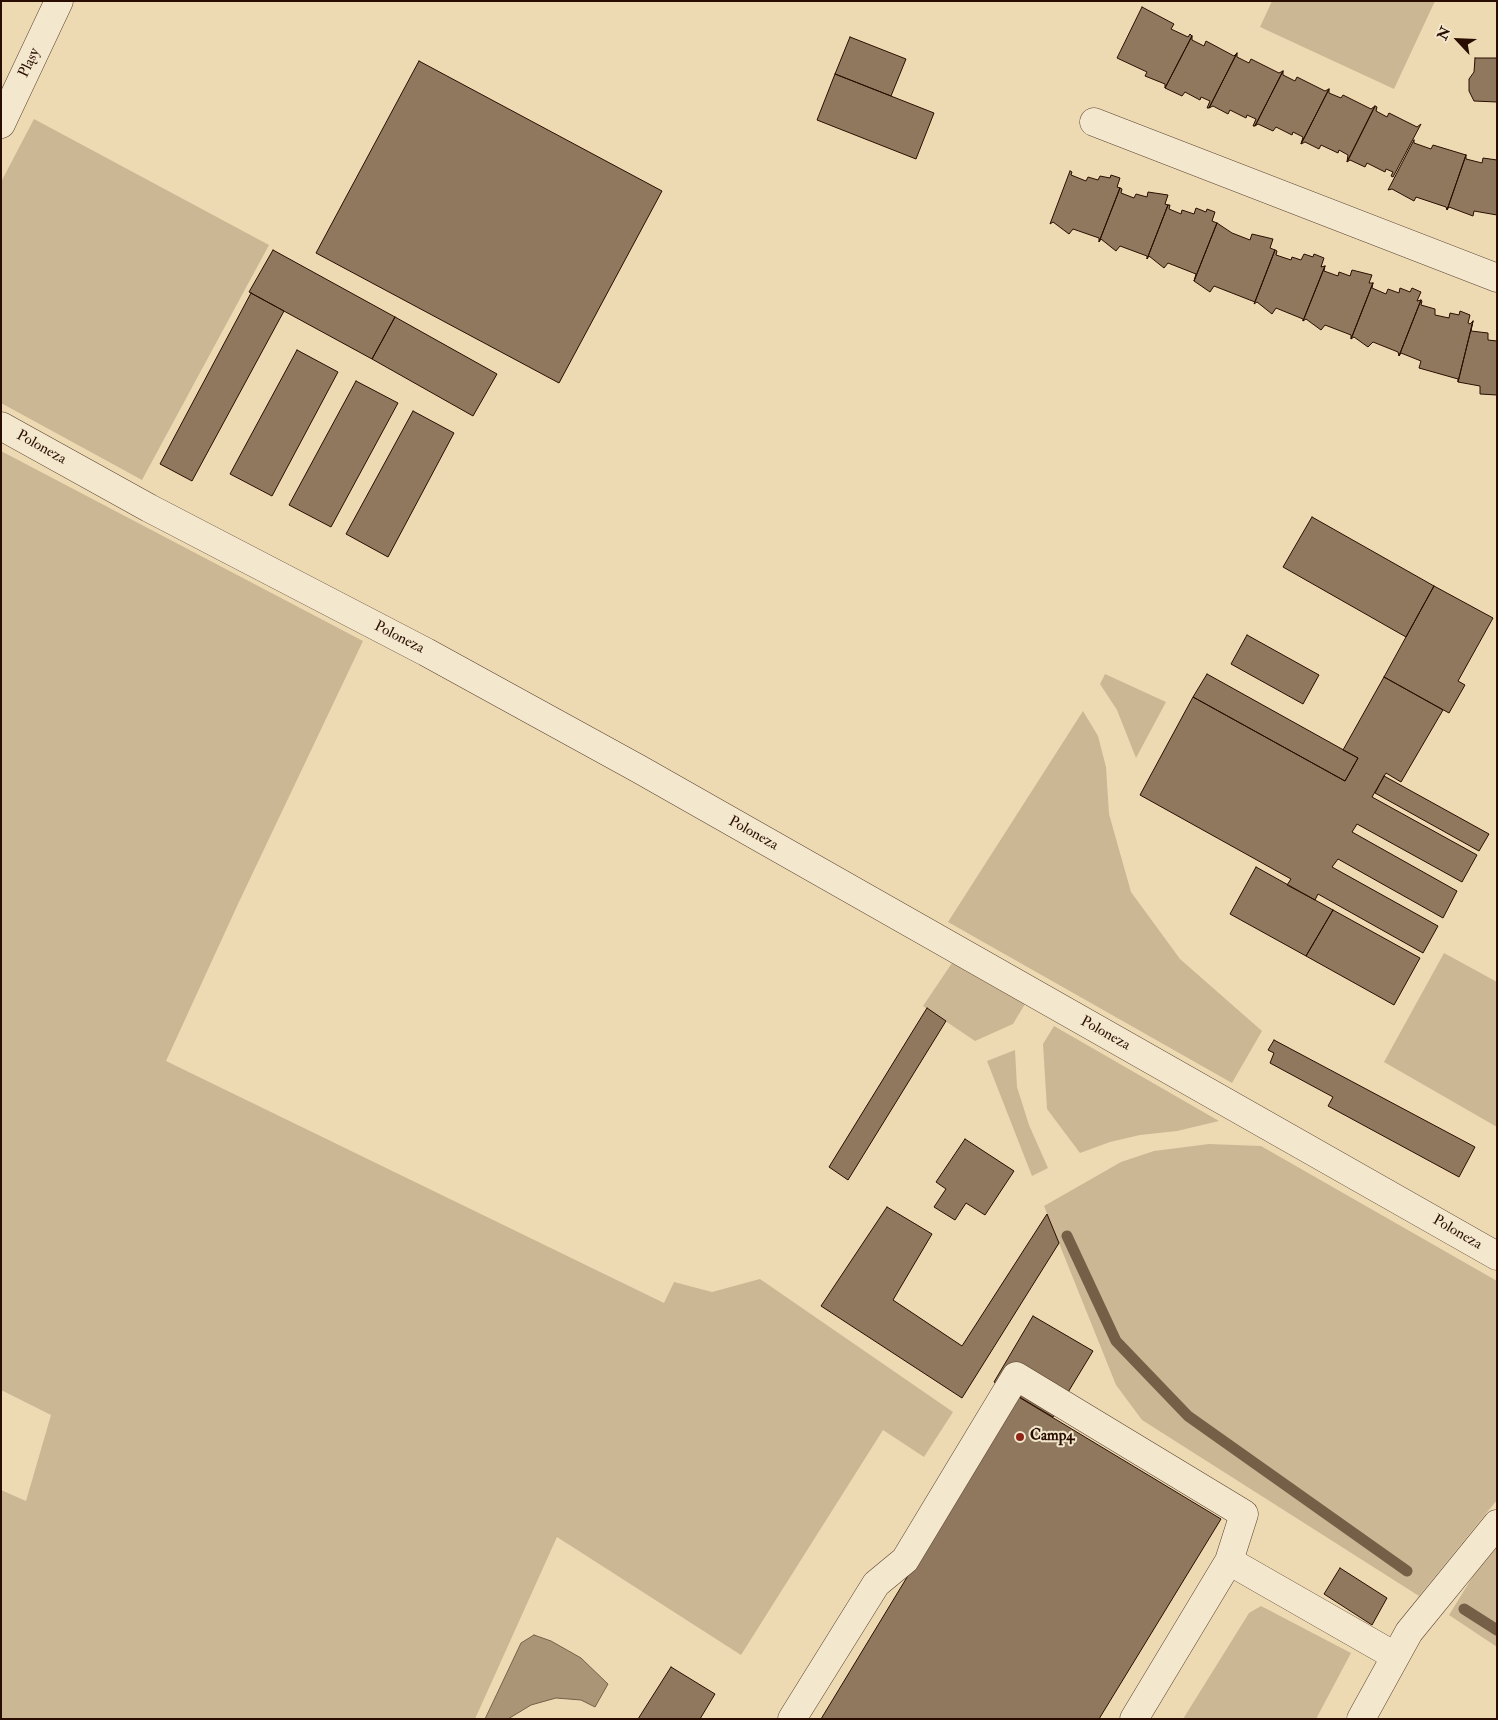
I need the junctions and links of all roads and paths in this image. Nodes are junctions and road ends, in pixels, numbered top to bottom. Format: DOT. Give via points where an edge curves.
graph roads {
  1 [pos="59,1"];
  2 [pos="1094,122"];
  3 [pos="1,124"];
  4 [pos="1497,278"];
  5 [pos="1,426"];
  6 [pos="1497,1256"];
  7 [pos="1497,1524"];
  8 [pos="1229,1561"];
  9 [pos="1395,1656"];
  10 [pos="792,1719"];
  11 [pos="1134,1719"];
  12 [pos="1361,1719"];
  1 -- 3 [label="street, Pląsy"];
  2 -- 4 [label="street"];
  5 -- 6 [label="street, Poloneza" via="630,764"];
  7 -- 9 [label="street" via="1408,1632"];
  8 -- 9 [label="street"];
  8 -- 10 [label="street" via="1244,1514 1016,1376 905,1560 876,1584"];
  8 -- 11 [label="street"];
  9 -- 12 [label="street"];
}
